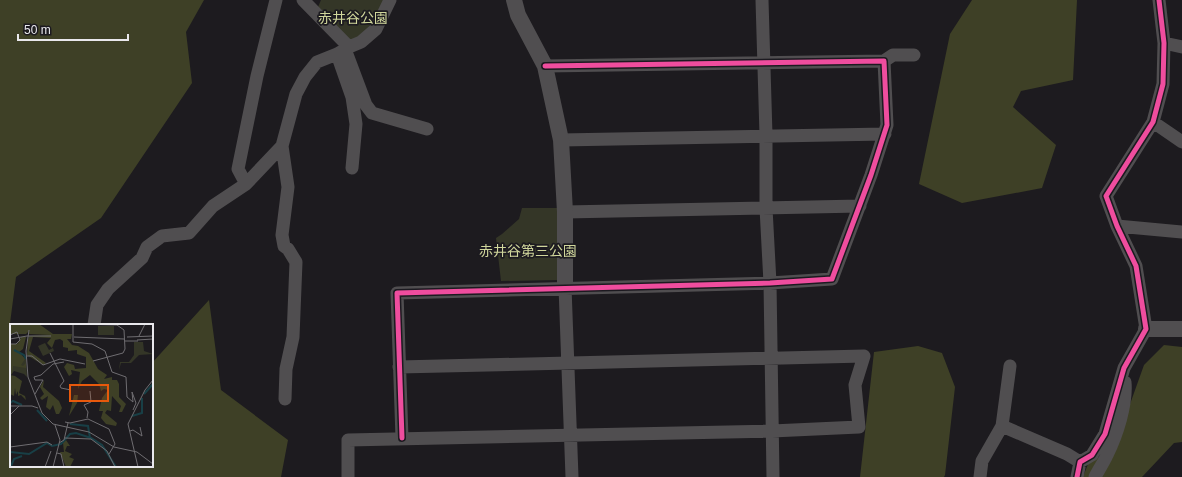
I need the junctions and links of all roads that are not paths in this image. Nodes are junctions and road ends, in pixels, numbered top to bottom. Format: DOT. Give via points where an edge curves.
graph roads {
  1 [pos="276,0"];
  2 [pos="303,0"];
  3 [pos="390,0"];
  4 [pos="514,0"];
  5 [pos="762,0"];
  6 [pos="1158,0"];
  7 [pos="1164,43"];
  8 [pos="1182,47"];
  9 [pos="344,50"];
  10 [pos="914,55"];
  11 [pos="884,60"];
  12 [pos="764,62"];
  13 [pos="545,66"];
  14 [pos="1153,122"];
  15 [pos="427,129"];
  16 [pos="885,134"];
  17 [pos="766,135"];
  18 [pos="561,140"];
  19 [pos="1182,142"];
  20 [pos="282,146"];
  21 [pos="352,168"];
  22 [pos="246,184"];
  23 [pos="860,206"];
  24 [pos="766,208"];
  25 [pos="565,212"];
  26 [pos="1117,226"];
  27 [pos="1182,232"];
  28 [pos="770,283"];
  29 [pos="565,287"];
  30 [pos="94,324"];
  31 [pos="1146,329"];
  32 [pos="1182,329"];
  33 [pos="771,358"];
  34 [pos="569,363"];
  35 [pos="1010,366"];
  36 [pos="399,367"];
  37 [pos="1124,368"];
  38 [pos="285,399"];
  39 [pos="1002,426"];
  40 [pos="772,431"];
  41 [pos="571,434"];
  42 [pos="402,438"];
  43 [pos="1080,462"];
  44 [pos="348,477"];
  45 [pos="572,477"];
  46 [pos="773,477"];
  47 [pos="980,477"];
  48 [pos="1077,477"];
  49 [pos="1095,477"];
  1 -- 22 [label="street" via="238,169"];
  2 -- 9 [label="street"];
  3 -- 9 [label="street" via="376,29 361,42"];
  4 -- 13 [label="street" via="518,15"];
  5 -- 12 [label="street"];
  6 -- 7 [label="street"];
  7 -- 8 [label="street"];
  7 -- 14 [label="street" via="1163,84"];
  9 -- 15 [label="street" via="372,113"];
  9 -- 20 [label="street" via="317,62 305,77 296,94"];
  9 -- 21 [label="street" via="356,124"];
  10 -- 11 [label="street" via="893,55"];
  11 -- 12 [label="street"];
  11 -- 16 [label="street" via="887,125"];
  12 -- 13 [label="street"];
  12 -- 17 [label="street"];
  13 -- 18 [label="street"];
  14 -- 19 [label="street"];
  14 -- 26 [label="street" via="1106,196"];
  16 -- 17 [label="street"];
  16 -- 23 [label="street"];
  17 -- 18 [label="street"];
  17 -- 24 [label="street"];
  18 -- 25 [label="street"];
  20 -- 22 [label="street"];
  20 -- 38 [label="street" via="288,187 282,235 284,246 296,262 293,338 286,369"];
  22 -- 30 [label="street" via="212,206 189,233 162,236 147,247 142,258 108,289 97,305"];
  23 -- 24 [label="street"];
  23 -- 28 [label="street" via="832,279"];
  24 -- 25 [label="street"];
  24 -- 28 [label="street"];
  25 -- 29 [label="street"];
  26 -- 27 [label="street"];
  26 -- 31 [label="street" via="1136,266"];
  28 -- 29 [label="street"];
  28 -- 33 [label="street"];
  29 -- 34 [label="street"];
  29 -- 36 [label="street" via="397,292"];
  31 -- 32 [label="street"];
  31 -- 37 [label="street"];
  33 -- 34 [label="street"];
  33 -- 40 [label="street"];
  33 -- 40 [label="street" via="864,356 855,385 859,428"];
  34 -- 36 [label="street"];
  34 -- 41 [label="street"];
  35 -- 39 [label="street"];
  36 -- 42 [label="street"];
  37 -- 43 [label="street" via="1104,434 1092,455"];
  37 -- 49 [label="street" via="1126,390 1121,419 1108,454"];
  39 -- 43 [label="street" via="1068,454"];
  39 -- 47 [label="street" via="982,461"];
  40 -- 41 [label="street"];
  40 -- 46 [label="street"];
  41 -- 42 [label="street"];
  41 -- 45 [label="street"];
  42 -- 44 [label="street" via="348,440"];
  43 -- 48 [label="street"];
}
